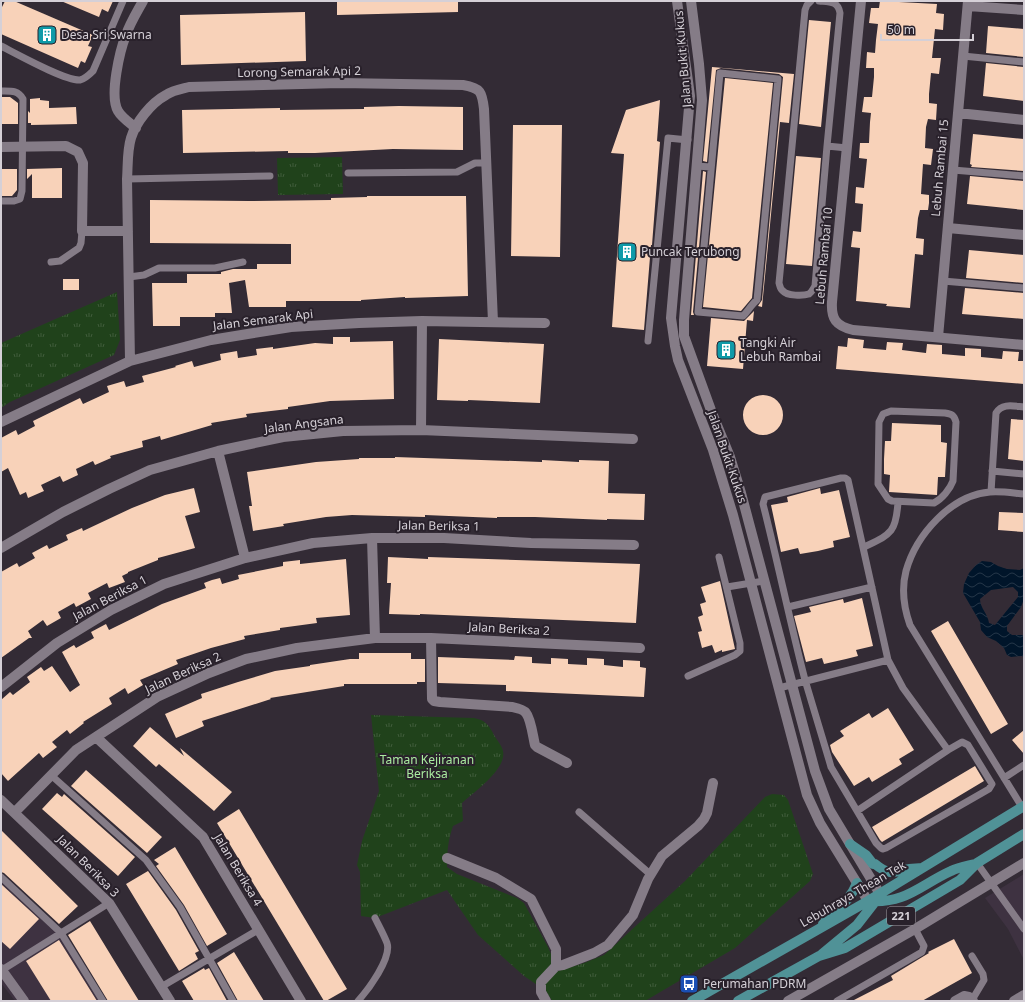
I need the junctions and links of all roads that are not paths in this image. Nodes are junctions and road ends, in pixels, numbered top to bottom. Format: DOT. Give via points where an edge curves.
graph roads {
  1 [pos="123,1"];
  2 [pos="142,1"];
  3 [pos="677,1"];
  4 [pos="691,1"];
  5 [pos="812,1"];
  6 [pos="820,1"];
  7 [pos="861,1"];
  8 [pos="968,3"];
  9 [pos="1024,10"];
  10 [pos="1,46"];
  11 [pos="963,56"];
  12 [pos="1024,62"];
  13 [pos="1,91"];
  14 [pos="958,114"];
  15 [pos="1024,120"];
  16 [pos="136,128"];
  17 [pos="688,140"];
  18 [pos="698,140"];
  19 [pos="22,146"];
  20 [pos="828,146"];
  21 [pos="1,147"];
  22 [pos="847,148"];
  23 [pos="486,163"];
  24 [pos="696,166"];
  25 [pos="711,167"];
  26 [pos="953,170"];
  27 [pos="348,173"];
  28 [pos="270,176"];
  29 [pos="1024,176"];
  30 [pos="695,177"];
  31 [pos="710,178"];
  32 [pos="128,179"];
  33 [pos="1,202"];
  34 [pos="948,228"];
  35 [pos="82,231"];
  36 [pos="128,231"];
  37 [pos="1024,235"];
  38 [pos="51,262"];
  39 [pos="244,262"];
  40 [pos="129,277"];
  41 [pos="943,281"];
  42 [pos="1024,288"];
  43 [pos="422,321"];
  44 [pos="493,322"];
  45 [pos="545,323"];
  46 [pos="938,337"];
  47 [pos="648,341"];
  48 [pos="1024,345"];
  49 [pos="130,361"];
  50 [pos="1024,407"];
  51 [pos="1,422"];
  52 [pos="421,430"];
  53 [pos="633,440"];
  54 [pos="218,451"];
  55 [pos="992,471"];
  56 [pos="1024,474"];
  57 [pos="991,492"];
  58 [pos="1024,494"];
  59 [pos="898,502"];
  60 [pos="372,538"];
  61 [pos="634,545"];
  62 [pos="1,548"];
  63 [pos="864,548"];
  64 [pos="245,558"];
  65 [pos="719,558"];
  66 [pos="764,581"];
  67 [pos="752,583"];
  68 [pos="727,587"];
  69 [pos="872,587"];
  70 [pos="788,607"];
  71 [pos="375,638"];
  72 [pos="431,638"];
  73 [pos="640,648"];
  74 [pos="888,660"];
  75 [pos="688,676"];
  76 [pos="806,681"];
  77 [pos="791,685"];
  78 [pos="1,687"];
  79 [pos="779,688"];
  80 [pos="96,737"];
  81 [pos="948,750"];
  82 [pos="567,763"];
  83 [pos="1024,764"];
  84 [pos="52,776"];
  85 [pos="1004,778"];
  86 [pos="714,782"];
  87 [pos="1,800"];
  88 [pos="1023,807"];
  89 [pos="857,811"];
  90 [pos="15,812"];
  91 [pos="580,812"];
  92 [pos="1024,834"];
  93 [pos="850,844"];
  94 [pos="447,858"];
  95 [pos="977,863"];
  96 [pos="1024,863"];
  97 [pos="923,868"];
  98 [pos="650,874"];
  99 [pos="1,877"];
  100 [pos="857,883"];
  101 [pos="992,884"];
  102 [pos="875,899"];
  103 [pos="109,903"];
  104 [pos="375,918"];
  105 [pos="820,929"];
  106 [pos="915,929"];
  107 [pos="1024,929"];
  108 [pos="258,930"];
  109 [pos="61,933"];
  110 [pos="819,956"];
  111 [pos="972,956"];
  112 [pos="208,959"];
  113 [pos="556,966"];
  114 [pos="1,970"];
  115 [pos="161,987"];
  116 [pos="1024,995"];
  117 [pos="972,1000"];
  118 [pos="24,1001"];
  119 [pos="103,1001"];
  120 [pos="170,1001"];
  121 [pos="233,1001"];
  122 [pos="301,1001"];
  123 [pos="358,1001"];
  124 [pos="546,1001"];
  125 [pos="692,1001"];
  126 [pos="738,1001"];
  127 [pos="788,1001"];
  128 [pos="837,1001"];
  129 [pos="955,1001"];
  130 [pos="1014,1001"];
  1 -- 10 [label="lane" via="93,72 82,80 68,78"];
  2 -- 16 [label="street" via="123,44 114,92 117,110"];
  3 -- 17 [label="street, Jalan Bukit Kukus" via="690,96"];
  4 -- 18 [label="street, Jalan Bukit Kukus" via="702,100"];
  5 -- 20 [label="lane" via="805,10 779,282 780,288 786,294 808,294 815,286"];
  6 -- 20 [label="lane" via="835,4 839,7 840,13"];
  7 -- 22 [label="street, Lebuh Rambai 10"];
  8 -- 9 [label="street"];
  8 -- 11 [label="street, Lebuh Rambai 15"];
  11 -- 12 [label="lane"];
  11 -- 14 [label="street, Lebuh Rambai 15"];
  13 -- 19 [label="lane" via="14,91 23,99"];
  14 -- 15 [label="street"];
  14 -- 26 [label="street, Lebuh Rambai 15"];
  16 -- 23 [label="street, Lorong Semarak Api 2" via="153,105 164,96 189,87 340,83 463,85 473,86 479,90 482,97"];
  16 -- 32 [label="street, Lorong Semarak Api 2" via="131,139"];
  17 -- 18 [label="street"];
  17 -- 47 [label="lane" via="668,138"];
  17 -- 67 [label="street, Jalan Bukit Kukus" via="671,318 673,334 678,360 713,450"];
  18 -- 24 [label="street, Jalan Bukit Kukus"];
  19 -- 21 [label="street"];
  19 -- 33 [label="lane" via="20,198"];
  19 -- 35 [label="street" via="66,146 78,152 83,163"];
  20 -- 22 [label="lane"];
  22 -- 46 [label="street, Lebuh Rambai 10" via="832,302 832,313 836,322 853,330"];
  23 -- 27 [label="lane" via="475,163 457,172"];
  23 -- 44 [label="street, Lorong Semarak Api 2"];
  24 -- 25 [label="lane"];
  24 -- 30 [label="street, Jalan Bukit Kukus"];
  25 -- 31 [label="lane"];
  25 -- 31 [label="lane" via="720,74 778,79 757,300 743,316 698,312"];
  26 -- 29 [label="lane"];
  26 -- 34 [label="street, Lebuh Rambai 15"];
  28 -- 32 [label="lane"];
  30 -- 31 [label="lane"];
  30 -- 66 [label="street, Jalan Bukit Kukus" via="684,336 742,493"];
  32 -- 36 [label="street, Lorong Semarak Api 2"];
  34 -- 37 [label="street"];
  34 -- 41 [label="street, Lebuh Rambai 15"];
  35 -- 36 [label="street"];
  35 -- 38 [label="lane" via="80,248 60,262"];
  36 -- 40 [label="street, Lorong Semarak Api 2"];
  39 -- 40 [label="lane" via="215,268 159,268 144,275"];
  40 -- 49 [label="street, Lorong Semarak Api 2"];
  41 -- 42 [label="lane"];
  41 -- 46 [label="street, Lebuh Rambai 15"];
  43 -- 44 [label="street, Jalan Semarak Api"];
  43 -- 49 [label="street, Jalan Semarak Api" via="291,327 211,340"];
  43 -- 52 [label="street"];
  44 -- 45 [label="street, Jalan Semarak Api"];
  46 -- 48 [label="street, Lebuh Rambai 10"];
  49 -- 51 [label="street, Jalan Semarak Api"];
  50 -- 55 [label="lane" via="1005,405 996,412"];
  52 -- 53 [label="street, Jalan Angsana"];
  52 -- 54 [label="street, Jalan Angsana" via="343,431 283,437"];
  54 -- 62 [label="street, Jalan Angsana" via="150,470 63,512"];
  54 -- 64 [label="street"];
  55 -- 56 [label="lane"];
  55 -- 57 [label="lane"];
  57 -- 58 [label="lane"];
  57 -- 85 [label="lane" via="964,499 932,525 911,557 904,589 910,626"];
  59 -- 59 [label="lane" via="888,499 878,484 880,418 891,411 951,413 956,422 951,485 934,503"];
  59 -- 63 [label="lane" via="897,518 890,532"];
  60 -- 61 [label="street, Jalan Beriksa 1"];
  60 -- 64 [label="street, Jalan Beriksa 1" via="313,543"];
  60 -- 71 [label="street"];
  63 -- 69 [label="lane"];
  63 -- 70 [label="lane" via="850,483 845,478 765,497 763,504"];
  64 -- 78 [label="street, Jalan Beriksa 1" via="164,584 111,610 57,643"];
  65 -- 68 [label="lane"];
  66 -- 67 [label="lane"];
  66 -- 77 [label="street, Jalan Bukit Kukus"];
  67 -- 68 [label="lane"];
  67 -- 79 [label="street, Jalan Bukit Kukus"];
  68 -- 75 [label="lane" via="740,651"];
  69 -- 70 [label="lane"];
  69 -- 74 [label="lane"];
  70 -- 76 [label="lane"];
  71 -- 72 [label="street, Jalan Beriksa 2"];
  71 -- 80 [label="street, Jalan Beriksa 2" via="297,648 246,659 157,697"];
  72 -- 73 [label="street, Jalan Beriksa 2"];
  72 -- 82 [label="street" via="434,701 520,709 529,718 535,745"];
  74 -- 76 [label="lane"];
  74 -- 81 [label="lane" via="903,688"];
  76 -- 77 [label="lane"];
  76 -- 89 [label="lane" via="831,767"];
  77 -- 79 [label="lane"];
  77 -- 93 [label="street, Jalan Bukit Kukus" via="821,790"];
  79 -- 100 [label="street, Jalan Bukit Kukus" via="807,795"];
  80 -- 84 [label="street, Jalan Beriksa 2" via="76,750"];
  80 -- 108 [label="street, Jalan Beriksa 4" via="203,837"];
  81 -- 89 [label="lane"];
  81 -- 89 [label="lane" via="962,742 968,745 991,781 989,789 883,849 876,843"];
  83 -- 85 [label="lane"];
  84 -- 90 [label="street, Jalan Beriksa 2"];
  84 -- 112 [label="lane" via="146,860 180,907"];
  85 -- 88 [label="lane"];
  86 -- 98 [label="street" via="704,819 662,856"];
  87 -- 90 [label="street, Jalan Beriksa 3"];
  88 -- 97 [label="main road, Lebuhraya Thean Tek / 221"];
  90 -- 103 [label="street, Jalan Beriksa 3"];
  91 -- 98 [label="lane"];
  92 -- 95 [label="main road, 221"];
  93 -- 97 [label="main road" via="883,871 897,872"];
  93 -- 102 [label="street, Jalan Bukit Kukus"];
  94 -- 113 [label="street" via="496,878 531,899 556,950"];
  95 -- 101 [label="lane"];
  95 -- 102 [label="main road, 221" via="952,870 902,898 886,902"];
  95 -- 110 [label="main road, 221" via="960,880 914,908 845,948"];
  96 -- 101 [label="street"];
  97 -- 102 [label="main road, Lebuhraya Thean Tek / 221"];
  98 -- 113 [label="street" via="633,915 608,945 594,953"];
  99 -- 109 [label="lane"];
  100 -- 102 [label="street, Jalan Bukit Kukus"];
  100 -- 105 [label="main road" via="848,900 831,914"];
  101 -- 106 [label="street"];
  101 -- 107 [label="lane"];
  102 -- 105 [label="main road, Lebuhraya Thean Tek / 221"];
  102 -- 110 [label="main road, 221" via="857,925"];
  103 -- 109 [label="lane"];
  103 -- 115 [label="street, Jalan Beriksa 3"];
  104 -- 123 [label="lane" via="388,944 387,951 376,978"];
  105 -- 125 [label="main road, Lebuhraya Thean Tek / 221"];
  106 -- 127 [label="street"];
  106 -- 128 [label="lane" via="924,946 922,952"];
  108 -- 112 [label="lane"];
  108 -- 122 [label="street, Jalan Beriksa 4"];
  109 -- 114 [label="lane"];
  109 -- 119 [label="lane"];
  110 -- 126 [label="main road, 221"];
  111 -- 117 [label="lane" via="984,980"];
  112 -- 115 [label="lane"];
  112 -- 121 [label="lane"];
  113 -- 124 [label="street" via="541,982 541,992"];
  114 -- 118 [label="street"];
  115 -- 120 [label="street, Jalan Beriksa 3"];
  116 -- 130 [label="street"];
  117 -- 129 [label="street" via="964,996"];
}
